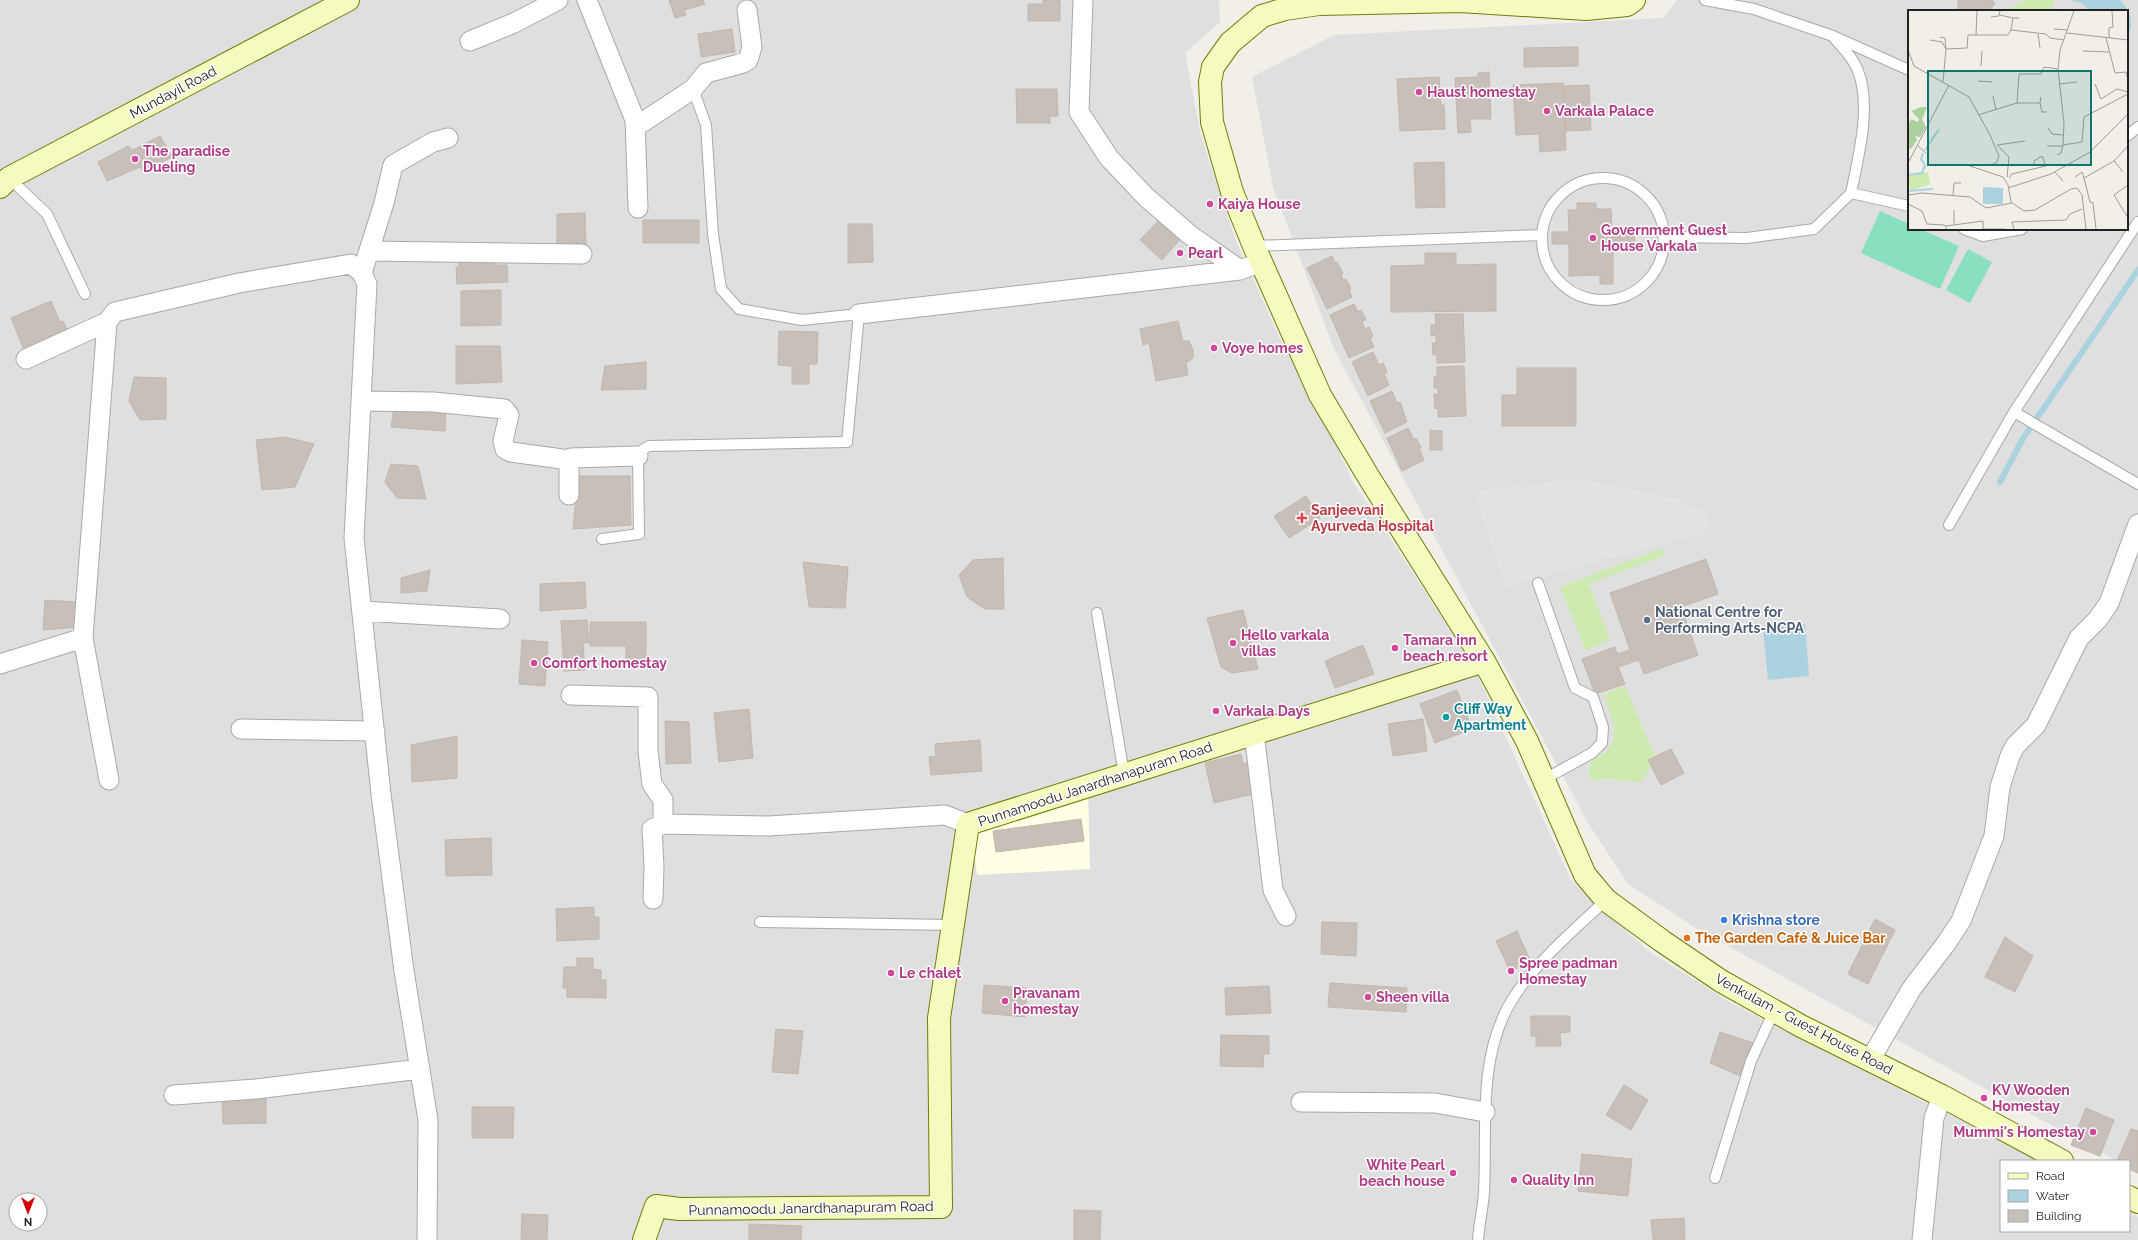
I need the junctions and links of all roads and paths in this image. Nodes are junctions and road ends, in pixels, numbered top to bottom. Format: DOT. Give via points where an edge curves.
graph roads {
  1 [pos="348,0"];
  2 [pos="558,0"];
  3 [pos="587,0"];
  4 [pos="1083,0"];
  5 [pos="1634,0"];
  6 [pos="1705,0"];
  7 [pos="747,10"];
  8 [pos="1833,36"];
  9 [pos="470,41"];
  10 [pos="1908,70"];
  11 [pos="693,89"];
  12 [pos="635,120"];
  13 [pos="2138,127"];
  14 [pos="2128,135"];
  15 [pos="448,138"];
  16 [pos="4,183"];
  17 [pos="1851,193"];
  18 [pos="1908,206"];
  19 [pos="638,208"];
  20 [pos="2138,222"];
  21 [pos="1967,230"];
  22 [pos="2016,230"];
  23 [pos="1541,235"];
  24 [pos="1663,237"];
  25 [pos="369,251"];
  26 [pos="582,254"];
  27 [pos="1258,254"];
  28 [pos="1240,270"];
  29 [pos="362,273"];
  30 [pos="85,294"];
  31 [pos="859,314"];
  32 [pos="107,322"];
  33 [pos="26,359"];
  34 [pos="362,401"];
  35 [pos="2014,412"];
  36 [pos="638,456"];
  37 [pos="566,460"];
  38 [pos="2138,484"];
  39 [pos="569,495"];
  40 [pos="2138,524"];
  41 [pos="1949,525"];
  42 [pos="602,539"];
  43 [pos="1538,583"];
  44 [pos="362,610"];
  45 [pos="1097,613"];
  46 [pos="500,619"];
  47 [pos="83,638"];
  48 [pos="1484,661"];
  49 [pos="0,664"];
  50 [pos="570,695"];
  51 [pos="240,729"];
  52 [pos="375,730"];
  53 [pos="1254,733"];
  54 [pos="1124,774"];
  55 [pos="109,780"];
  56 [pos="1543,780"];
  57 [pos="663,824"];
  58 [pos="968,824"];
  59 [pos="653,899"];
  60 [pos="1606,900"];
  61 [pos="1286,916"];
  62 [pos="760,922"];
  63 [pos="953,925"];
  64 [pos="1774,1010"];
  65 [pos="1870,1060"];
  66 [pos="420,1069"];
  67 [pos="174,1095"];
  68 [pos="1942,1096"];
  69 [pos="1301,1102"];
  70 [pos="1485,1112"];
  71 [pos="2060,1160"];
  72 [pos="1716,1178"];
  73 [pos="427,1240"];
  74 [pos="644,1240"];
  75 [pos="1478,1240"];
  76 [pos="1922,1240"];
  1 -- 16 [label="main road, Mundayil Road"];
  2 -- 9 [label="street" via="514,23"];
  3 -- 12 [label="street"];
  4 -- 28 [label="street" via="1079,112 1109,158 1146,197 1190,235"];
  5 -- 27 [label="main road, Venkulam - Guest House Road" via="1627,5 1586,9 1460,1 1318,4 1285,9 1262,16 1230,42 1213,67 1210,82 1212,122 1232,192"];
  6 -- 8 [label="lane" via="1754,9"];
  7 -- 11 [label="street" via="752,47 748,60 710,70"];
  8 -- 10 [label="lane"];
  8 -- 17 [label="lane" via="1847,52 1858,71 1863,93 1863,135"];
  11 -- 12 [label="street" via="643,122"];
  11 -- 31 [label="lane" via="706,125 714,234 721,288 739,309 802,320"];
  12 -- 19 [label="street"];
  13 -- 14 [label="lane"];
  15 -- 25 [label="street" via="433,142 393,165"];
  16 -- 30 [label="lane" via="47,214"];
  17 -- 18 [label="lane"];
  17 -- 24 [label="lane" via="1814,228 1747,238"];
  20 -- 35 [label="lane"];
  21 -- 22 [label="lane" via="1983,236"];
  23 -- 24 [label="lane" via="1545,217 1555,200 1581,182 1606,178 1625,182 1641,191 1654,206 1662,225"];
  23 -- 24 [label="lane" via="1544,256 1553,275 1568,289 1587,298 1608,300 1628,294 1646,282 1658,266 1664,246"];
  23 -- 27 [label="lane"];
  25 -- 26 [label="street"];
  25 -- 29 [label="street"];
  27 -- 28 [label="street"];
  27 -- 48 [label="main road, Venkulam - Guest House Road" via="1320,395"];
  28 -- 31 [label="street"];
  29 -- 32 [label="street" via="351,264 239,283 115,312"];
  29 -- 34 [label="street" via="367,284"];
  31 -- 36 [label="lane" via="848,442 649,446"];
  32 -- 33 [label="street"];
  32 -- 47 [label="street"];
  34 -- 37 [label="street" via="433,402 504,409 509,415 503,441 508,451"];
  34 -- 44 [label="street" via="354,538"];
  35 -- 38 [label="lane"];
  35 -- 41 [label="lane"];
  36 -- 37 [label="street"];
  36 -- 42 [label="lane" via="639,534"];
  37 -- 39 [label="street" via="569,466"];
  40 -- 65 [label="street" via="2109,603 2098,619 2079,638 2036,725 2015,746 2010,756 2000,787 1994,836 1961,921 1912,988"];
  43 -- 56 [label="lane" via="1575,688 1593,697 1602,727 1602,743 1592,753"];
  44 -- 46 [label="street"];
  44 -- 52 [label="street"];
  45 -- 54 [label="lane"];
  47 -- 49 [label="street"];
  47 -- 55 [label="street"];
  48 -- 53 [label="main road, Punnamoodu Janardhanapuram Road"];
  48 -- 56 [label="main road, Venkulam - Guest House Road" via="1527,741"];
  50 -- 57 [label="street" via="648,697 648,751 652,784 663,800"];
  51 -- 52 [label="street"];
  52 -- 66 [label="street" via="404,971"];
  53 -- 54 [label="main road, Punnamoodu Janardhanapuram Road"];
  53 -- 61 [label="street" via="1273,890"];
  54 -- 58 [label="main road, Punnamoodu Janardhanapuram Road"];
  56 -- 60 [label="main road, Venkulam - Guest House Road" via="1585,875"];
  57 -- 58 [label="street" via="769,826 945,816"];
  57 -- 59 [label="street" via="652,829"];
  58 -- 63 [label="main road, Punnamoodu Janardhanapuram Road"];
  60 -- 64 [label="main road, Venkulam - Guest House Road" via="1721,981"];
  60 -- 70 [label="lane" via="1555,948 1508,1006 1496,1034"];
  62 -- 63 [label="lane"];
  63 -- 74 [label="main road, Punnamoodu Janardhanapuram Road" via="939,1018 941,1207 679,1209 656,1206"];
  64 -- 65 [label="main road, Venkulam - Guest House Road"];
  64 -- 72 [label="lane" via="1751,1061"];
  65 -- 68 [label="main road, Venkulam - Guest House Road"];
  66 -- 67 [label="street" via="256,1089"];
  66 -- 73 [label="street" via="428,1120"];
  68 -- 71 [label="main road, Venkulam - Guest House Road"];
  68 -- 76 [label="street" via="1934,1118"];
  69 -- 70 [label="street" via="1435,1103"];
  70 -- 75 [label="lane" via="1484,1194"];
}
